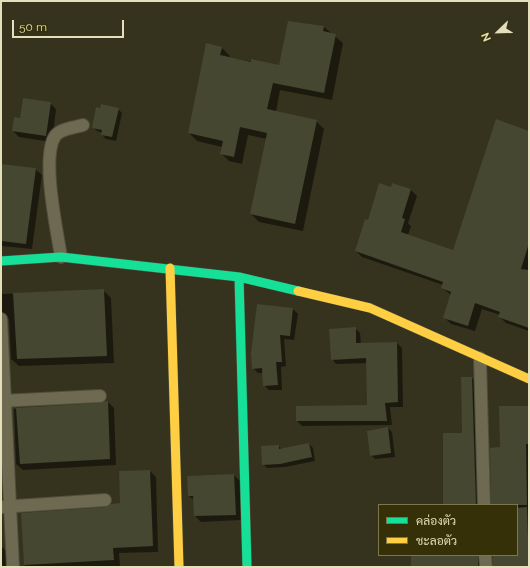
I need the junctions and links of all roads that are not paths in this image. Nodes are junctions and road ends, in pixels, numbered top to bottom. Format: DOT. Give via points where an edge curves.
graph roads {
  1 [pos="83,125"];
  2 [pos="61,257"];
  3 [pos="1,261"];
  4 [pos="170,268"];
  5 [pos="239,277"];
  6 [pos="1,319"];
  7 [pos="480,358"];
  8 [pos="529,379"];
  9 [pos="100,396"];
  10 [pos="3,401"];
  11 [pos="106,500"];
  12 [pos="484,504"];
  13 [pos="6,507"];
  14 [pos="485,556"];
  15 [pos="13,567"];
  16 [pos="179,567"];
  17 [pos="247,567"];
  18 [pos="486,567"];
  1 -- 2 [label="street" via="61,131 55,137 49,157 50,183"];
  2 -- 3 [label="street"];
  2 -- 4 [label="street"];
  4 -- 5 [label="street"];
  4 -- 16 [label="street"];
  5 -- 7 [label="street" via="370,308"];
  5 -- 17 [label="street"];
  6 -- 10 [label="street"];
  7 -- 8 [label="street"];
  7 -- 12 [label="street"];
  9 -- 10 [label="street"];
  10 -- 13 [label="street"];
  11 -- 13 [label="street"];
  13 -- 15 [label="street"];
  14 -- 18 [label="street"];
}
